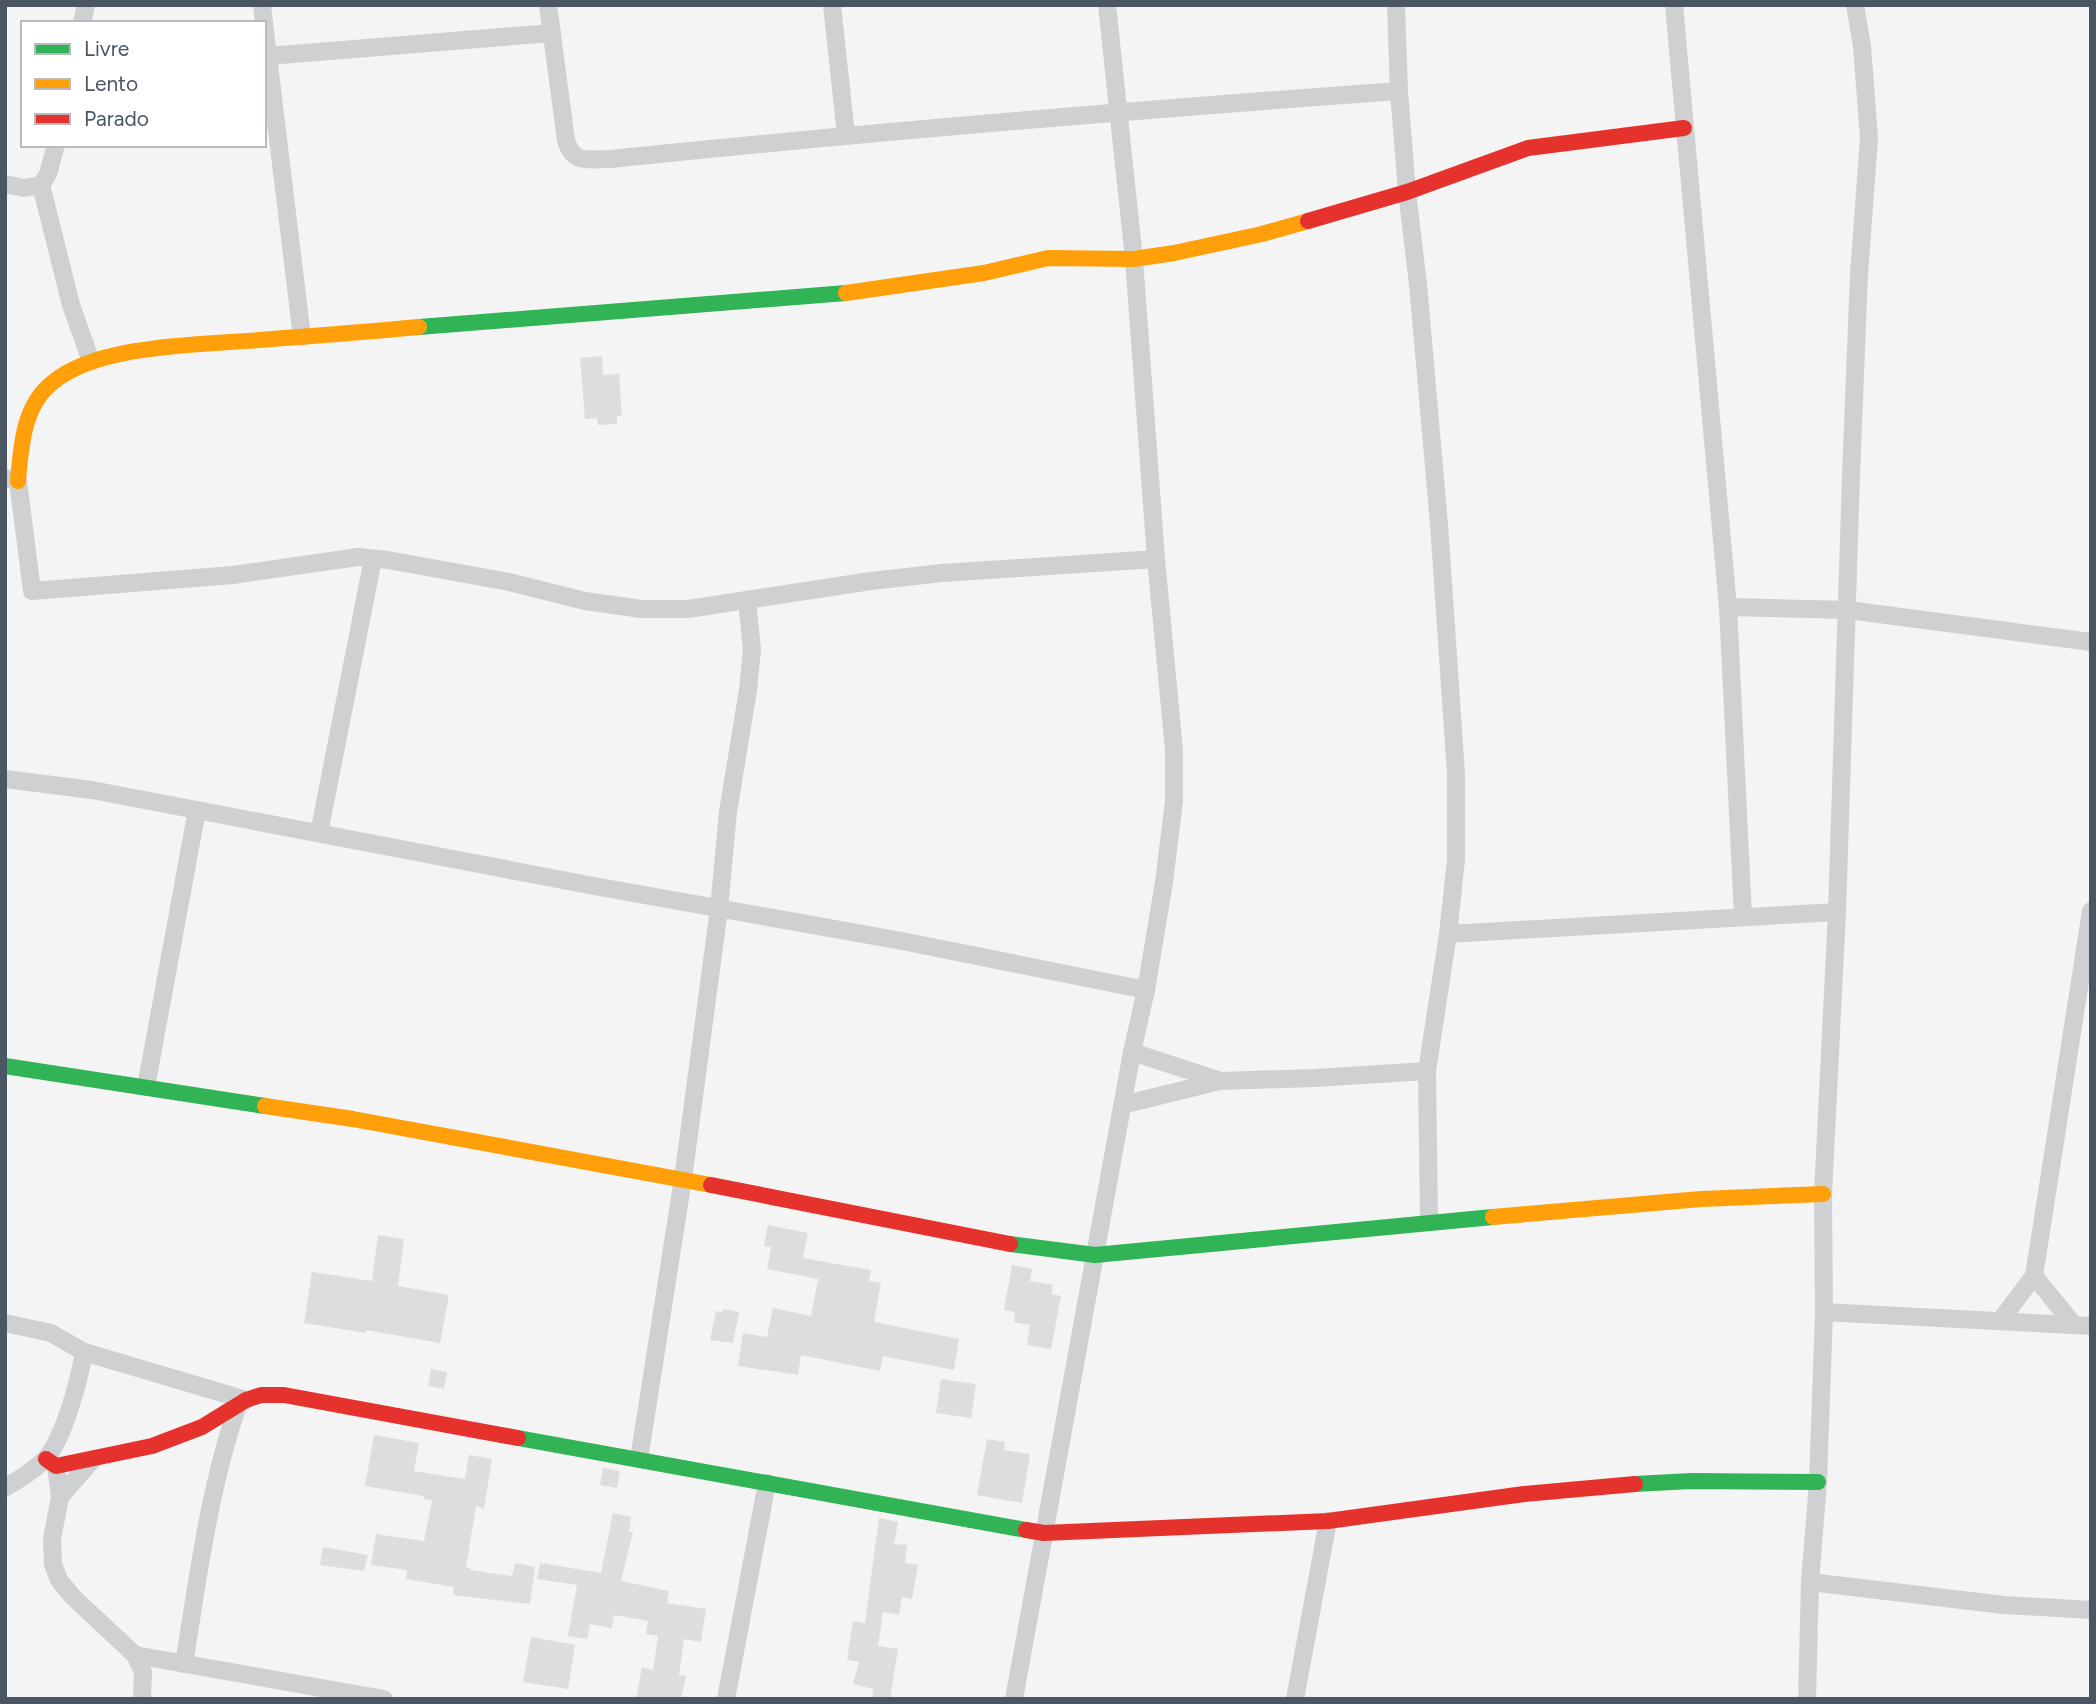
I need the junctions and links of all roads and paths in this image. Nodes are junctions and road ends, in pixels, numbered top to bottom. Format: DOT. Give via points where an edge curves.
graph roads {
  1 [pos="548,5"];
  2 [pos="832,5"];
  3 [pos="1107,5"];
  4 [pos="1674,5"];
  5 [pos="1855,5"];
  6 [pos="1398,6"];
  7 [pos="552,33"];
  8 [pos="266,40"];
  9 [pos="268,56"];
  10 [pos="1399,91"];
  11 [pos="1119,111"];
  12 [pos="1685,128"];
  13 [pos="846,135"];
  14 [pos="55,147"];
  15 [pos="5,184"];
  16 [pos="41,185"];
  17 [pos="1407,192"];
  18 [pos="1133,259"];
  19 [pos="302,337"];
  20 [pos="91,361"];
  21 [pos="12,479"];
  22 [pos="373,559"];
  23 [pos="1156,559"];
  24 [pos="747,600"];
  25 [pos="1728,607"];
  26 [pos="1848,610"];
  27 [pos="2091,642"];
  28 [pos="5,779"];
  29 [pos="197,810"];
  30 [pos="319,833"];
  31 [pos="719,909"];
  32 [pos="2091,911"];
  33 [pos="1837,912"];
  34 [pos="1743,916"];
  35 [pos="1448,934"];
  36 [pos="1146,990"];
  37 [pos="1132,1052"];
  38 [pos="5,1066"];
  39 [pos="1427,1071"];
  40 [pos="1220,1081"];
  41 [pos="146,1087"];
  42 [pos="1122,1105"];
  43 [pos="683,1179"];
  44 [pos="1823,1194"];
  45 [pos="1429,1222"];
  46 [pos="1095,1255"];
  47 [pos="2034,1276"];
  48 [pos="1825,1312"];
  49 [pos="2000,1321"];
  50 [pos="5,1323"];
  51 [pos="2082,1325"];
  52 [pos="84,1352"];
  53 [pos="242,1403"];
  54 [pos="639,1459"];
  55 [pos="93,1460"];
  56 [pos="51,1462"];
  57 [pos="1818,1482"];
  58 [pos="766,1483"];
  59 [pos="5,1488"];
  60 [pos="60,1497"];
  61 [pos="1328,1521"];
  62 [pos="1044,1533"];
  63 [pos="1810,1582"];
  64 [pos="2091,1611"];
  65 [pos="135,1655"];
  66 [pos="184,1664"];
  67 [pos="142,1699"];
  68 [pos="384,1699"];
  69 [pos="726,1699"];
  70 [pos="1014,1699"];
  71 [pos="1294,1699"];
  72 [pos="1807,1699"];
  1 -- 7 [label="street"];
  2 -- 13 [label="street"];
  3 -- 11 [label="street"];
  4 -- 12 [label="street"];
  5 -- 26 [label="street" via="1868,138"];
  6 -- 10 [label="street"];
  7 -- 9 [label="street"];
  7 -- 13 [label="street" via="566,140 578,159"];
  8 -- 9 [label="street"];
  9 -- 19 [label="street"];
  10 -- 11 [label="street"];
  10 -- 17 [label="street"];
  11 -- 13 [label="street"];
  11 -- 18 [label="street"];
  12 -- 17 [label="street" via="1528,148"];
  12 -- 25 [label="street"];
  14 -- 16 [label="street"];
  15 -- 16 [label="street"];
  16 -- 20 [label="street" via="71,305"];
  17 -- 18 [label="street" via="1262,234"];
  17 -- 35 [label="street" via="1456,760 1456,860"];
  18 -- 19 [label="street" via="1048,258 984,273 845,293"];
  18 -- 23 [label="street"];
  19 -- 20 [label="street" via="149,349"];
  20 -- 21 [label="street" via="62,374 42,391 27,419"];
  21 -- 22 [label="street" via="32,592"];
  22 -- 24 [label="street" via="642,609 688,609"];
  22 -- 30 [label="street"];
  23 -- 24 [label="street" via="942,573"];
  23 -- 36 [label="street" via="1174,750 1174,802"];
  24 -- 31 [label="street" via="752,650"];
  25 -- 26 [label="street"];
  25 -- 34 [label="street"];
  26 -- 27 [label="street"];
  26 -- 33 [label="street"];
  28 -- 29 [label="street"];
  29 -- 30 [label="street"];
  29 -- 41 [label="street"];
  30 -- 31 [label="street"];
  31 -- 36 [label="street"];
  31 -- 43 [label="street"];
  32 -- 47 [label="street"];
  33 -- 34 [label="street"];
  33 -- 44 [label="street"];
  34 -- 35 [label="street"];
  35 -- 39 [label="street"];
  36 -- 37 [label="street"];
  37 -- 40 [label="street"];
  37 -- 42 [label="street"];
  38 -- 41 [label="street"];
  39 -- 40 [label="street"];
  39 -- 45 [label="street"];
  40 -- 42 [label="street"];
  41 -- 43 [label="street"];
  42 -- 46 [label="street"];
  43 -- 46 [label="street" via="1028,1248"];
  43 -- 54 [label="street"];
  44 -- 45 [label="street" via="1701,1199"];
  44 -- 48 [label="street"];
  45 -- 46 [label="street"];
  46 -- 62 [label="street"];
  47 -- 49 [label="street"];
  47 -- 51 [label="street"];
  48 -- 49 [label="street"];
  48 -- 57 [label="street"];
  49 -- 51 [label="street"];
  50 -- 52 [label="street" via="51,1333"];
  52 -- 53 [label="street"];
  52 -- 56 [label="street"];
  53 -- 54 [label="street" via="261,1395 284,1395"];
  53 -- 55 [label="street" via="202,1427"];
  53 -- 66 [label="street" via="223,1450 206,1525"];
  54 -- 58 [label="street"];
  55 -- 56 [label="street"];
  55 -- 60 [label="street"];
  56 -- 59 [label="street"];
  56 -- 60 [label="street"];
  57 -- 61 [label="street" via="1608,1485"];
  57 -- 63 [label="street"];
  58 -- 62 [label="street"];
  58 -- 69 [label="street"];
  60 -- 65 [label="street" via="52,1539 59,1580"];
  61 -- 62 [label="street"];
  61 -- 71 [label="street"];
  62 -- 70 [label="street"];
  63 -- 64 [label="street"];
  63 -- 72 [label="street"];
  65 -- 66 [label="street"];
  65 -- 67 [label="street" via="143,1672"];
  66 -- 68 [label="street"];
}
